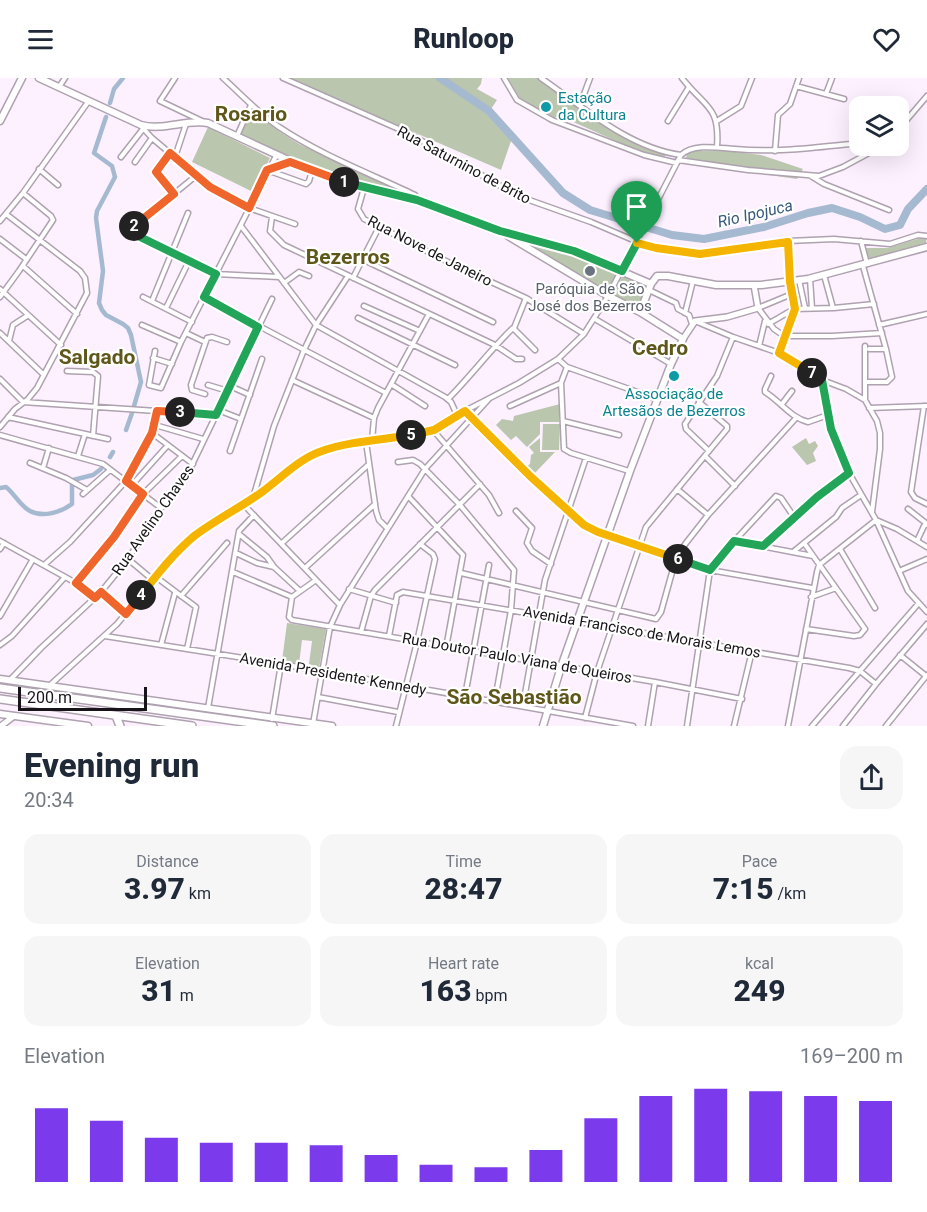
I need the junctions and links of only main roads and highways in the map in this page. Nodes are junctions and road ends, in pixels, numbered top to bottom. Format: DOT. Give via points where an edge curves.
graph roads {
  1 [pos="21,78"];
  2 [pos="39,78"];
  3 [pos="0,121"];
  4 [pos="500,231"];
  5 [pos="927,247"];
  6 [pos="650,287"];
  7 [pos="640,312"];
  8 [pos="0,679"];
  9 [pos="0,688"];
  10 [pos="0,699"];
  11 [pos="0,714"];
  12 [pos="116,716"];
  13 [pos="272,722"];
  14 [pos="88,726"];
  15 [pos="120,726"];
  16 [pos="192,726"];
  17 [pos="332,726"];
  18 [pos="543,726"];
  1 -- 3 [label="main road"];
  2 -- 4 [label="main road" via="142,127 204,123 312,171 417,200"];
  4 -- 6 [label="main road" via="574,251"];
  4 -- 7 [label="main road"];
  5 -- 6 [label="main road" via="790,282 707,283 662,275"];
  6 -- 7 [label="main road"];
  7 -- 18 [label="main road" via="683,339 630,471"];
  8 -- 13 [label="main road"];
  9 -- 13 [label="highway"];
  10 -- 12 [label="highway"];
  11 -- 14 [label="main road"];
  12 -- 15 [label="highway"];
  12 -- 16 [label="highway"];
  13 -- 17 [label="main road"];
}
